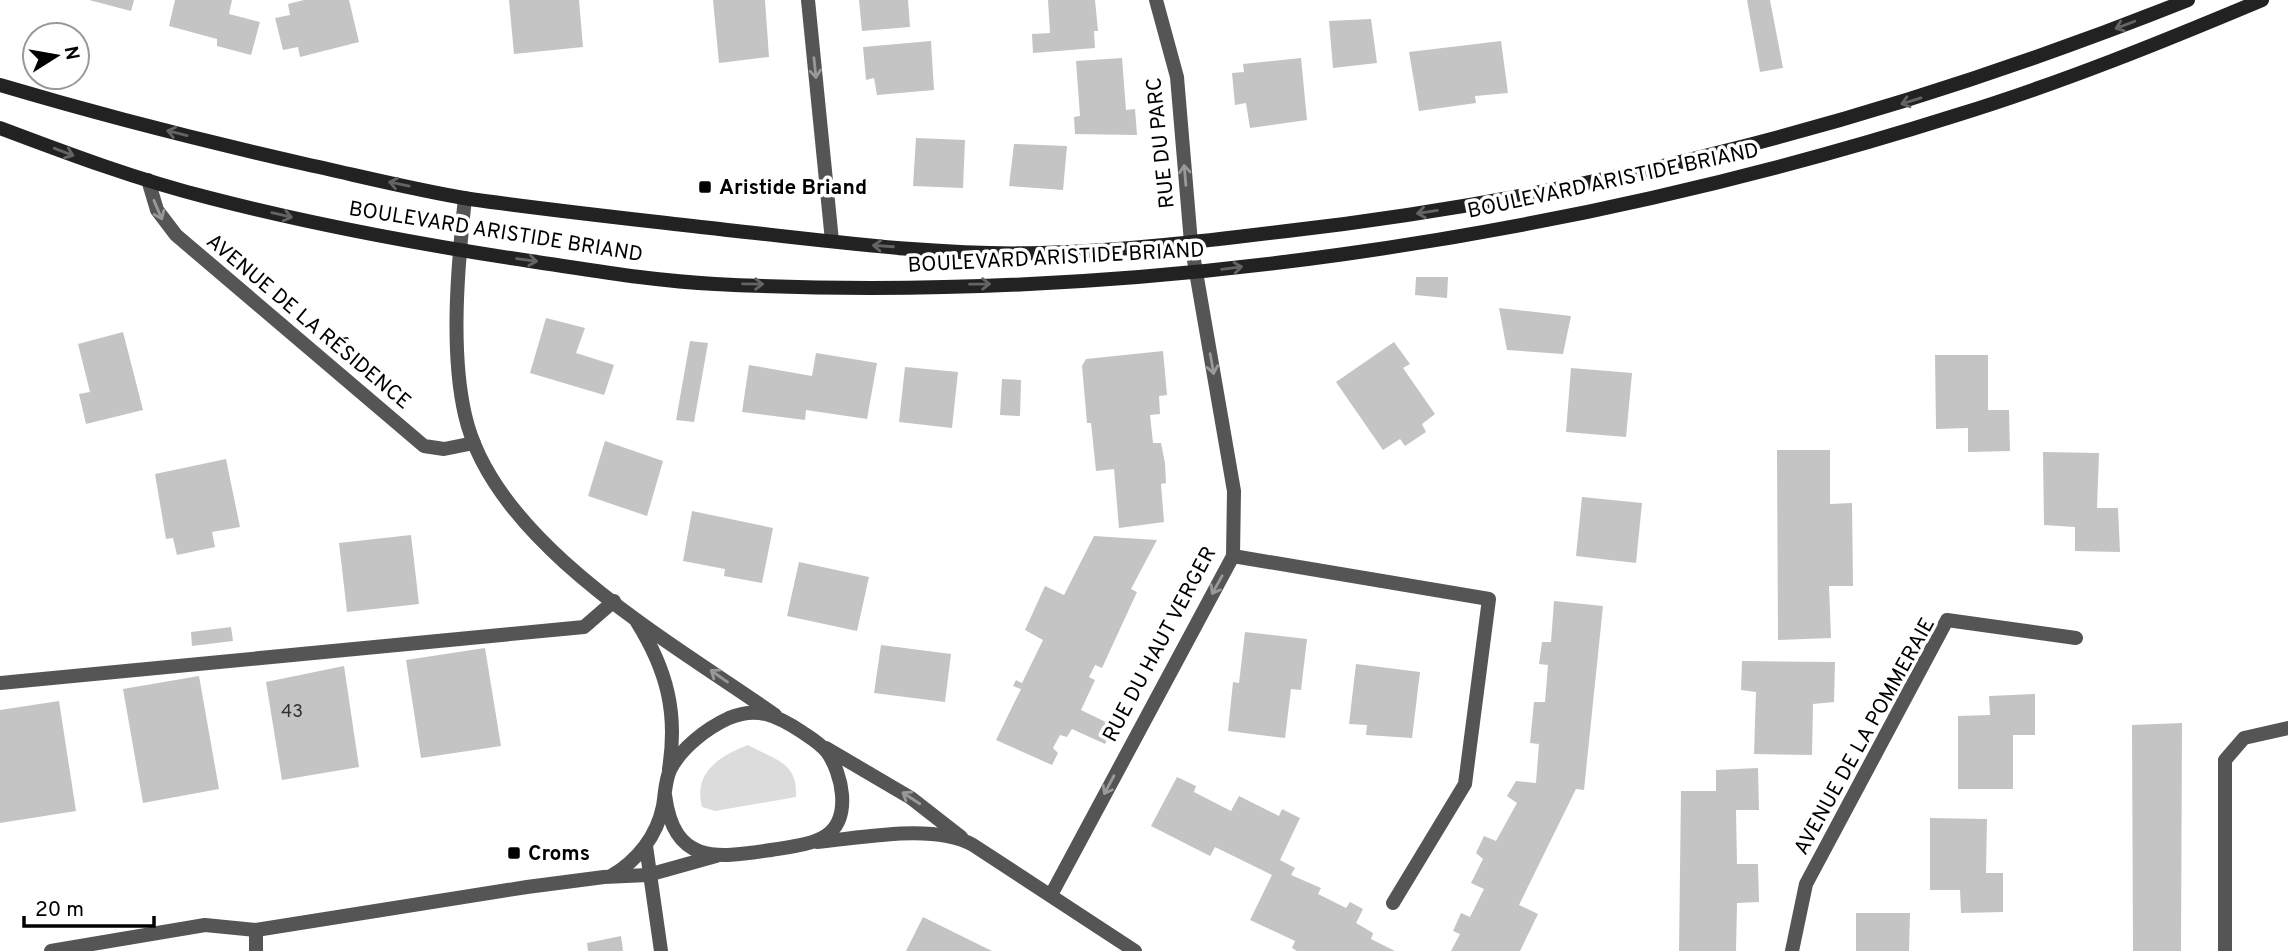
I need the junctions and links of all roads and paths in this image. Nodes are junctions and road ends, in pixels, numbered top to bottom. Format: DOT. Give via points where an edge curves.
graph roads {
  1 [pos="808,0"];
  2 [pos="1156,0"];
  3 [pos="2189,0"];
  4 [pos="2262,0"];
  5 [pos="0,85"];
  6 [pos="0,128"];
  7 [pos="148,180"];
  8 [pos="465,198"];
  9 [pos="832,241"];
  10 [pos="1191,243"];
  11 [pos="459,250"];
  12 [pos="1196,272"];
  13 [pos="474,443"];
  14 [pos="1233,556"];
  15 [pos="614,601"];
  16 [pos="633,615"];
  17 [pos="2076,638"];
  18 [pos="0,683"];
  19 [pos="775,715"];
  20 [pos="2288,728"];
  21 [pos="816,741"];
  22 [pos="669,773"];
  23 [pos="665,795"];
  24 [pos="964,840"];
  25 [pos="805,843"];
  26 [pos="646,846"];
  27 [pos="716,856"];
  28 [pos="650,875"];
  29 [pos="611,876"];
  30 [pos="1051,895"];
  31 [pos="1393,903"];
  32 [pos="256,930"];
  33 [pos="51,951"];
  34 [pos="256,951"];
  35 [pos="661,951"];
  36 [pos="1135,951"];
  37 [pos="1792,951"];
  38 [pos="2225,951"];
  1 -- 9 [label="street, one-way"];
  10 -- 2 [label="street, RUE DU PARC, one-way" via="1177,77"];
  3 -- 10 [label="main road, BOULEVARD ARISTIDE BRIAND, one-way" via="2003,71 1717,156 1454,208"];
  12 -- 4 [label="main road, BOULEVARD ARISTIDE BRIAND, one-way" via="1465,233 1795,163 2040,88"];
  8 -- 5 [label="main road, BOULEVARD ARISTIDE BRIAND, one-way" via="265,155"];
  6 -- 7 [label="main road, BOULEVARD ARISTIDE BRIAND, one-way"];
  7 -- 11 [label="main road, BOULEVARD ARISTIDE BRIAND, one-way" via="343,229"];
  7 -- 13 [label="street, AVENUE DE LA RÉSIDENCE, one-way" via="157,210 176,236 424,446 444,449"];
  8 -- 9 [label="main road, BOULEVARD ARISTIDE BRIAND"];
  8 -- 11 [label="street"];
  10 -- 9 [label="main road, BOULEVARD ARISTIDE BRIAND, one-way" via="972,253"];
  10 -- 12 [label="street, RUE DU PARC"];
  11 -- 12 [label="main road, BOULEVARD ARISTIDE BRIAND, one-way" via="715,284 1024,284"];
  11 -- 13 [label="street" via="460,391"];
  12 -- 14 [label="street, RUE DU HAUT VERGER, one-way" via="1234,491"];
  13 -- 15 [label="street" via="509,504 535,535"];
  14 -- 30 [label="street, RUE DU HAUT VERGER, one-way"];
  14 -- 31 [label="street" via="1489,598 1465,784"];
  15 -- 16 [label="street"];
  15 -- 18 [label="street" via="584,627"];
  19 -- 16 [label="street, one-way"];
  16 -- 22 [label="street" via="655,651 668,687 674,728"];
  17 -- 37 [label="street, AVENUE DE LA POMMERAIE" via="1947,620 1806,884"];
  19 -- 21 [label="street"];
  19 -- 22 [label="street" via="747,713 715,726 684,752"];
  20 -- 38 [label="street" via="2244,738 2225,760"];
  24 -- 21 [label="street, one-way" via="911,798"];
  21 -- 25 [label="street" via="836,767 842,797 834,828"];
  22 -- 23 [label="street"];
  23 -- 26 [label="street" via="658,826"];
  23 -- 27 [label="street" via="674,830 690,848"];
  24 -- 25 [label="street" via="929,834"];
  24 -- 30 [label="street"];
  25 -- 27 [label="street"];
  26 -- 28 [label="street"];
  26 -- 29 [label="street"];
  27 -- 28 [label="street"];
  28 -- 29 [label="street"];
  28 -- 35 [label="street"];
  29 -- 32 [label="street"];
  30 -- 36 [label="street"];
  32 -- 33 [label="street" via="205,925"];
  32 -- 34 [label="street"];
}
